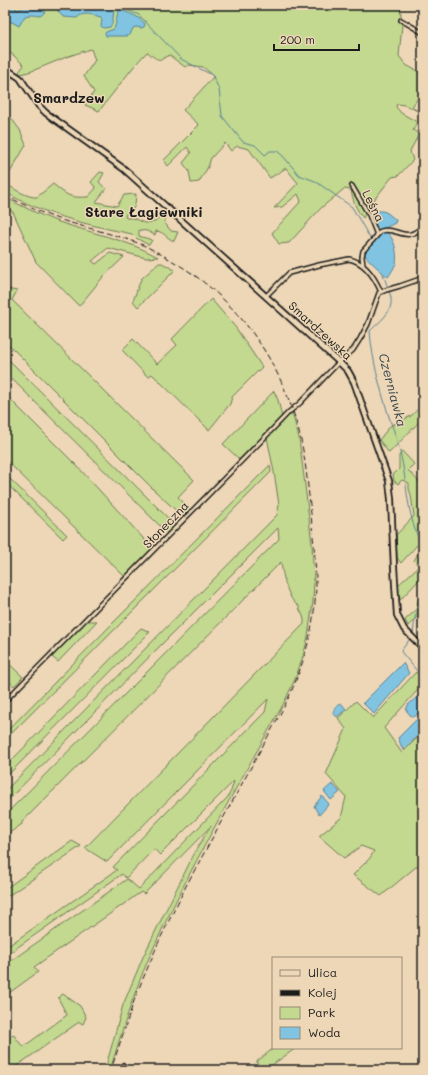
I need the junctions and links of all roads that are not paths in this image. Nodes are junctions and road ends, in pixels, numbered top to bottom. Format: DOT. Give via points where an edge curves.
graph roads {
  1 [pos="401,20"];
  2 [pos="423,33"];
  3 [pos="5,68"];
  4 [pos="352,186"];
  5 [pos="423,227"];
  6 [pos="377,235"];
  7 [pos="363,265"];
  8 [pos="423,278"];
  9 [pos="381,292"];
  10 [pos="266,296"];
  11 [pos="339,362"];
  12 [pos="423,648"];
  13 [pos="5,701"];
  14 [pos="123,1065"];
  15 [pos="127,1070"];
  1 -- 2 [label="street"];
  3 -- 10 [label="street, Smardzewska" via="20,78 39,106 50,117 127,171"];
  4 -- 6 [label="street, Leśna"];
  5 -- 6 [label="street" via="411,234 387,230"];
  6 -- 7 [label="street" via="363,250"];
  7 -- 9 [label="street"];
  7 -- 10 [label="street" via="349,259 289,273"];
  8 -- 9 [label="street"];
  9 -- 11 [label="street, Słoneczna" via="360,339 353,350"];
  10 -- 11 [label="street, Smardzewska"];
  11 -- 12 [label="street, Smardzewska" via="354,382 389,481 398,618 404,629"];
  11 -- 13 [label="street, Słoneczna"];
  14 -- 15 [label="street"];
}
